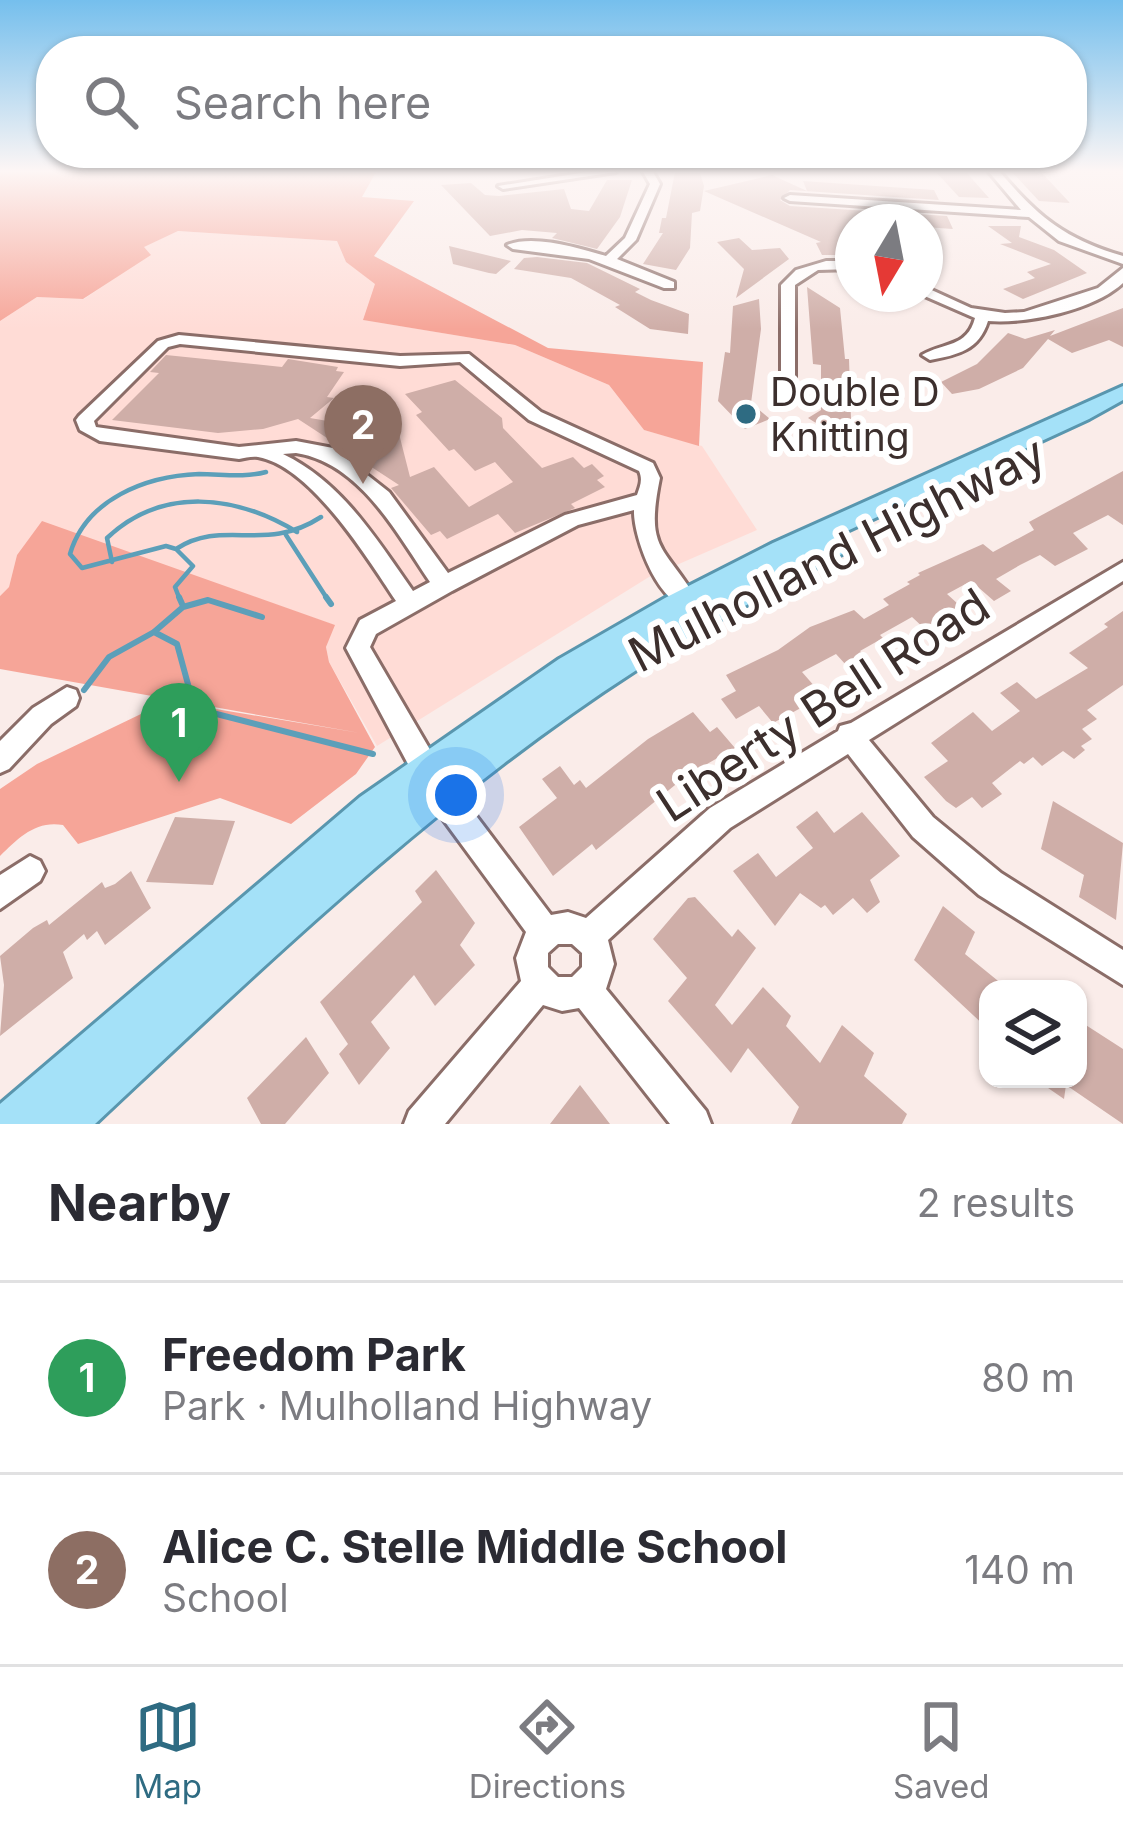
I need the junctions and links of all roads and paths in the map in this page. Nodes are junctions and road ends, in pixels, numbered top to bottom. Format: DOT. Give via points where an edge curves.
graph roads {
  1 [pos="637,224"];
  2 [pos="1040,224"];
  3 [pos="513,245"];
  4 [pos="610,257"];
  5 [pos="1123,260"];
  6 [pos="835,266"];
  7 [pos="1123,272"];
  8 [pos="669,286"];
  9 [pos="943,299"];
  10 [pos="982,316"];
  11 [pos="930,355"];
  12 [pos="1123,392"];
  13 [pos="787,395"];
  14 [pos="1123,409"];
  15 [pos="262,452"];
  16 [pos="644,500"];
  17 [pos="598,515"];
  18 [pos="644,535"];
  19 [pos="1123,570"];
  20 [pos="444,585"];
  21 [pos="686,600"];
  22 [pos="410,604"];
  23 [pos="67,698"];
  24 [pos="849,735"];
  25 [pos="0,760"];
  26 [pos="433,782"];
  27 [pos="30,871"];
  28 [pos="0,894"];
  29 [pos="545,932"];
  30 [pos="588,937"];
  31 [pos="1123,969"];
  32 [pos="540,983"];
  33 [pos="585,988"];
  34 [pos="12,1124"];
  35 [pos="61,1124"];
  36 [pos="422,1124"];
  37 [pos="693,1124"];
  1 -- 4 [label="street"];
  2 -- 5 [label="street" via="1072,245"];
  3 -- 4 [label="street"];
  4 -- 8 [label="street"];
  6 -- 13 [label="street" via="812,267 788,285"];
  7 -- 10 [label="street" via="1114,286 1036,318"];
  9 -- 10 [label="street"];
  10 -- 11 [label="street" via="972,342"];
  12 -- 21 [label="main road, Mulholland Highway"];
  14 -- 26 [label="main road, Mulholland Highway" via="704,613"];
  15 -- 16 [label="street" via="100,435 85,420 179,338 400,361 464,357 535,416 646,466"];
  15 -- 20 [label="street" via="327,452 382,497"];
  15 -- 22 [label="street" via="290,463 346,511"];
  16 -- 17 [label="street"];
  16 -- 18 [label="street"];
  17 -- 18 [label="street"];
  17 -- 20 [label="street" via="572,520"];
  18 -- 21 [label="street"];
  19 -- 24 [label="street, Liberty Bell Road"];
  20 -- 22 [label="street"];
  21 -- 26 [label="main road, Mulholland Highway"];
  22 -- 26 [label="street" via="368,627 358,648"];
  23 -- 25 [label="street"];
  24 -- 30 [label="street, Liberty Bell Road" via="720,818"];
  24 -- 31 [label="street" via="923,827 990,884"];
  26 -- 29 [label="street"];
  26 -- 34 [label="main road, Mulholland Highway"];
  26 -- 35 [label="main road, Mulholland Highway"];
  27 -- 28 [label="street"];
  29 -- 30 [label="street" via="572,925"];
  29 -- 32 [label="street" via="533,962"];
  30 -- 33 [label="street" via="596,957"];
  32 -- 33 [label="street" via="557,996"];
  32 -- 36 [label="street"];
  33 -- 37 [label="street"];
}
